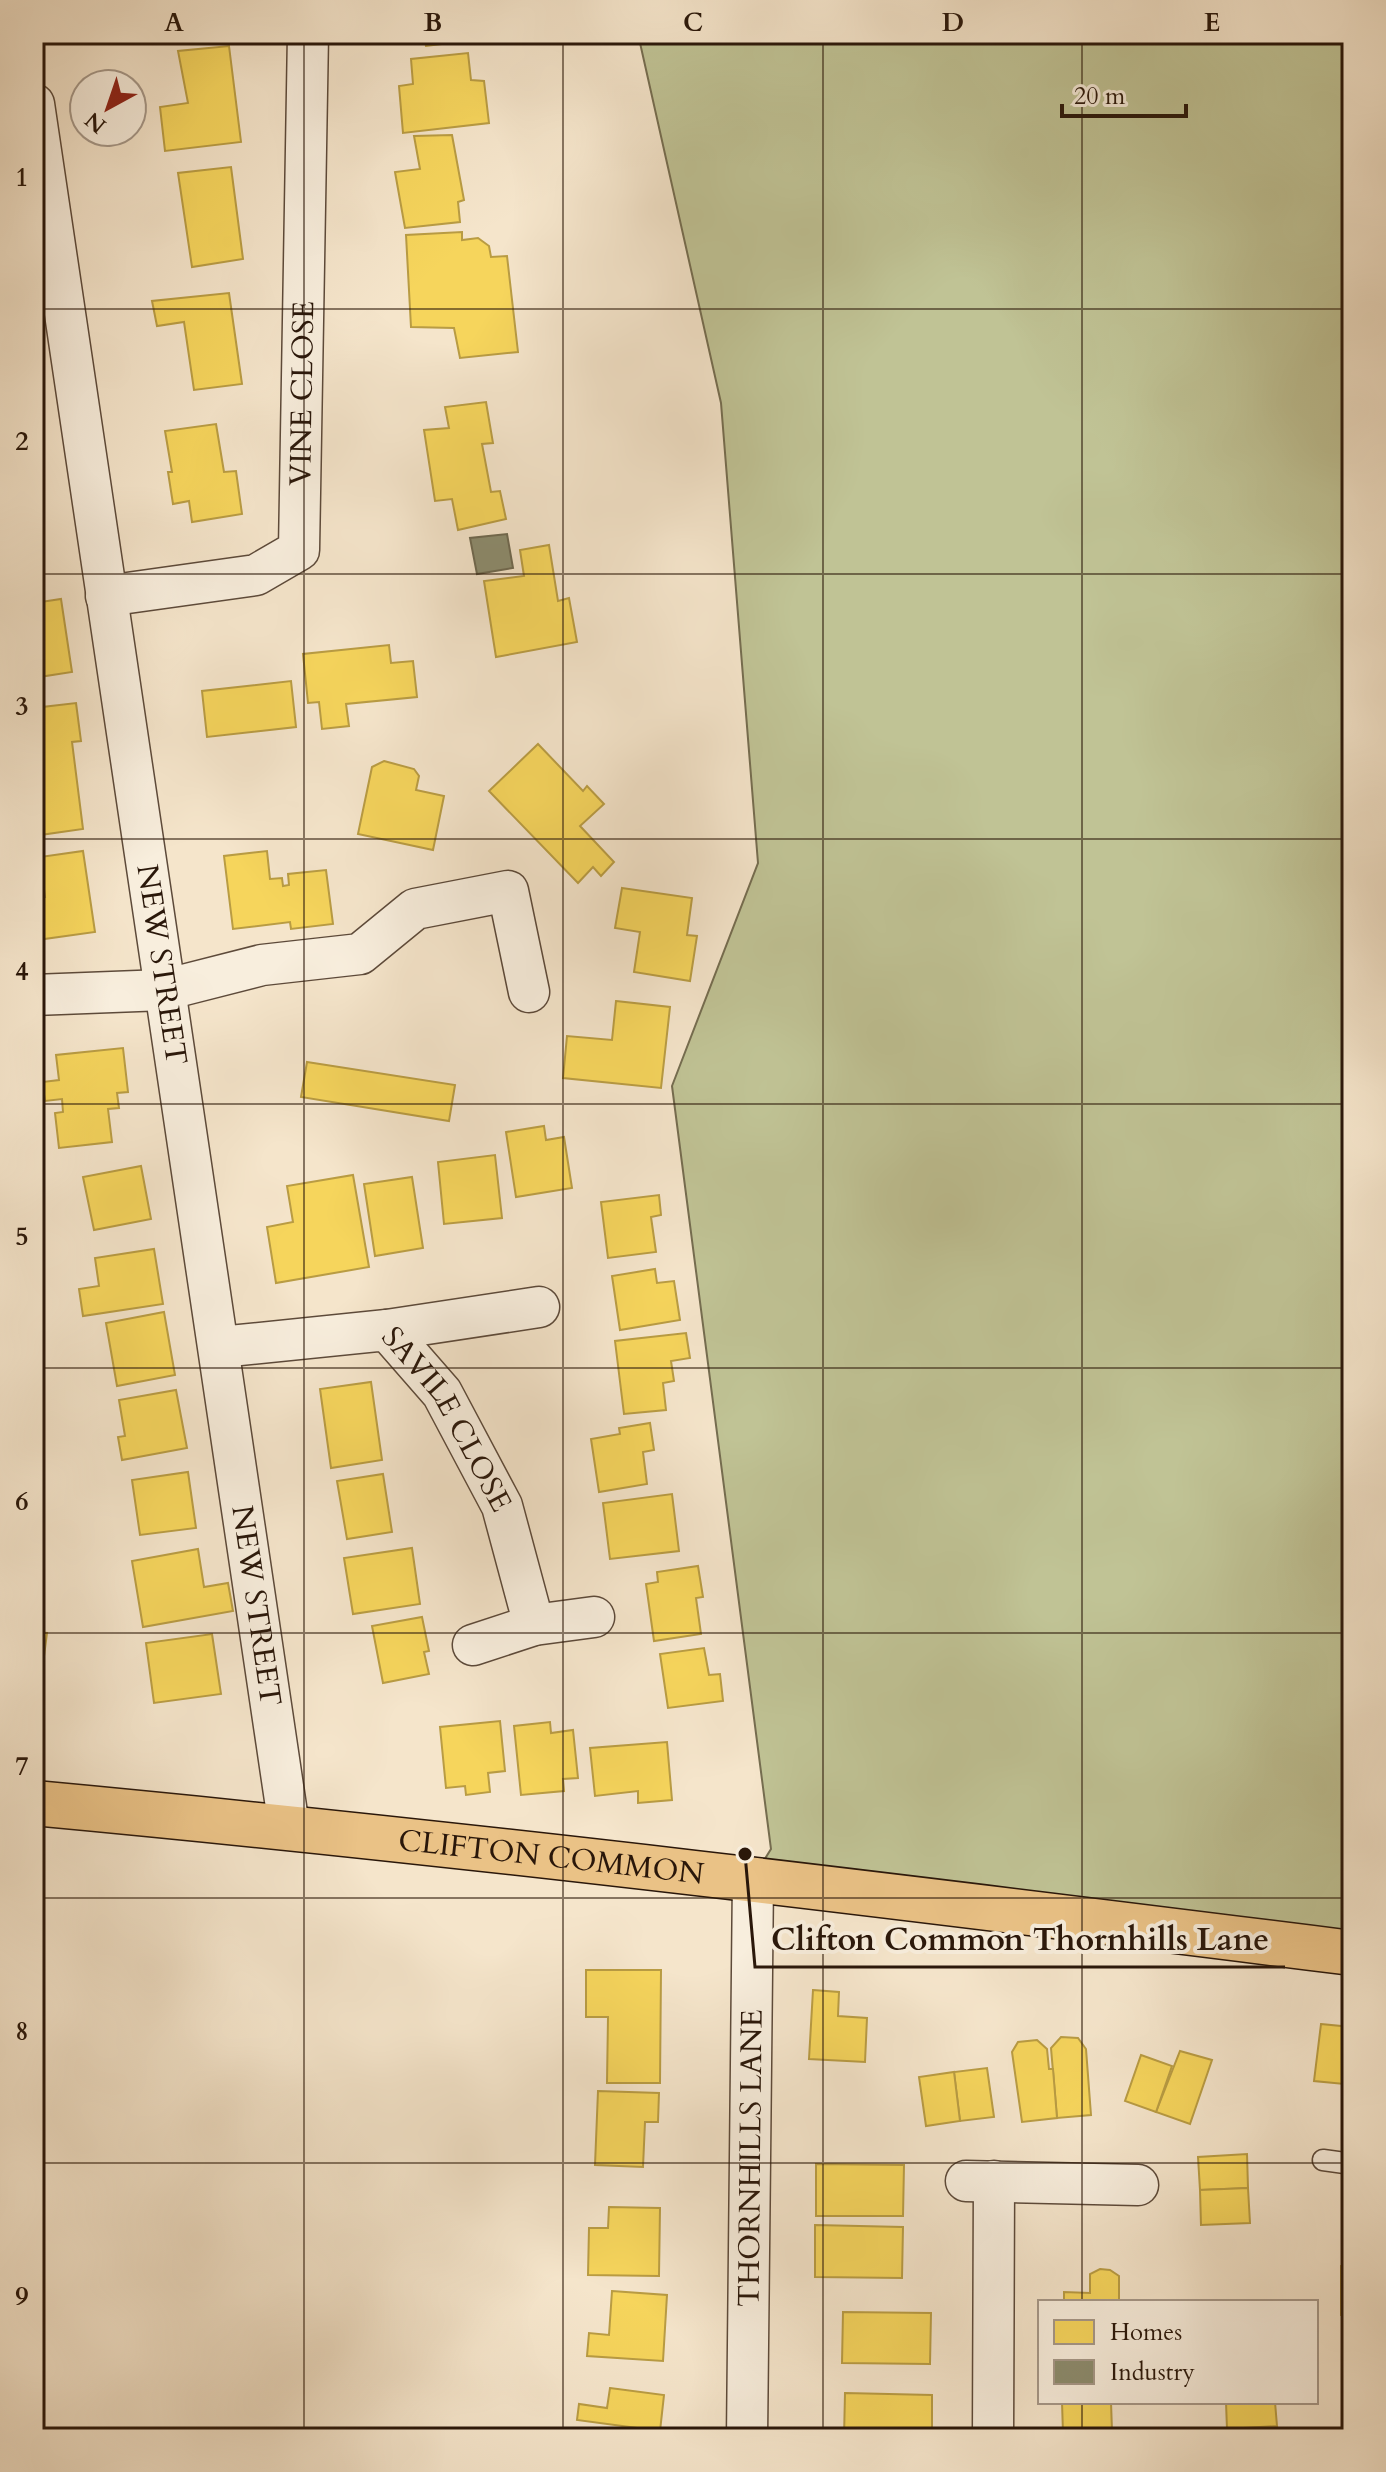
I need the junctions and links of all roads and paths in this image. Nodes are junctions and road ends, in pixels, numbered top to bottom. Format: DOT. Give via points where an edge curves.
graph roads {
  1 [pos="308,34"];
  2 [pos="34,104"];
  3 [pos="106,596"];
  4 [pos="164,990"];
  5 [pos="529,992"];
  6 [pos="34,995"];
  7 [pos="539,1307"];
  8 [pos="387,1330"];
  9 [pos="220,1347"];
  10 [pos="594,1617"];
  11 [pos="534,1625"];
  12 [pos="473,1645"];
  13 [pos="34,1803"];
  14 [pos="289,1827"];
  15 [pos="753,1878"];
  16 [pos="1352,1953"];
  17 [pos="1323,2160"];
  18 [pos="1352,2164"];
  19 [pos="1138,2185"];
  20 [pos="747,2438"];
  21 [pos="993,2438"];
  1 -- 3 [label="street, VINE CLOSE" via="299,550 256,575"];
  2 -- 3 [label="street, NEW STREET"];
  3 -- 4 [label="street, NEW STREET"];
  4 -- 5 [label="street" via="262,965 360,954 415,909 508,891"];
  4 -- 6 [label="street"];
  4 -- 9 [label="street, NEW STREET"];
  7 -- 8 [label="street"];
  8 -- 9 [label="street, SAVILE CLOSE"];
  8 -- 11 [label="street, SAVILE CLOSE" via="442,1393 502,1506"];
  9 -- 14 [label="street, NEW STREET"];
  10 -- 11 [label="street"];
  11 -- 12 [label="street"];
  13 -- 14 [label="main road, CLIFTON COMMON"];
  14 -- 15 [label="main road, CLIFTON COMMON"];
  15 -- 16 [label="main road, CLIFTON COMMON"];
  15 -- 20 [label="street, THORNHILLS LANE"];
  17 -- 18 [label="lane"];
  19 -- 21 [label="street" via="980,2181"];
}
